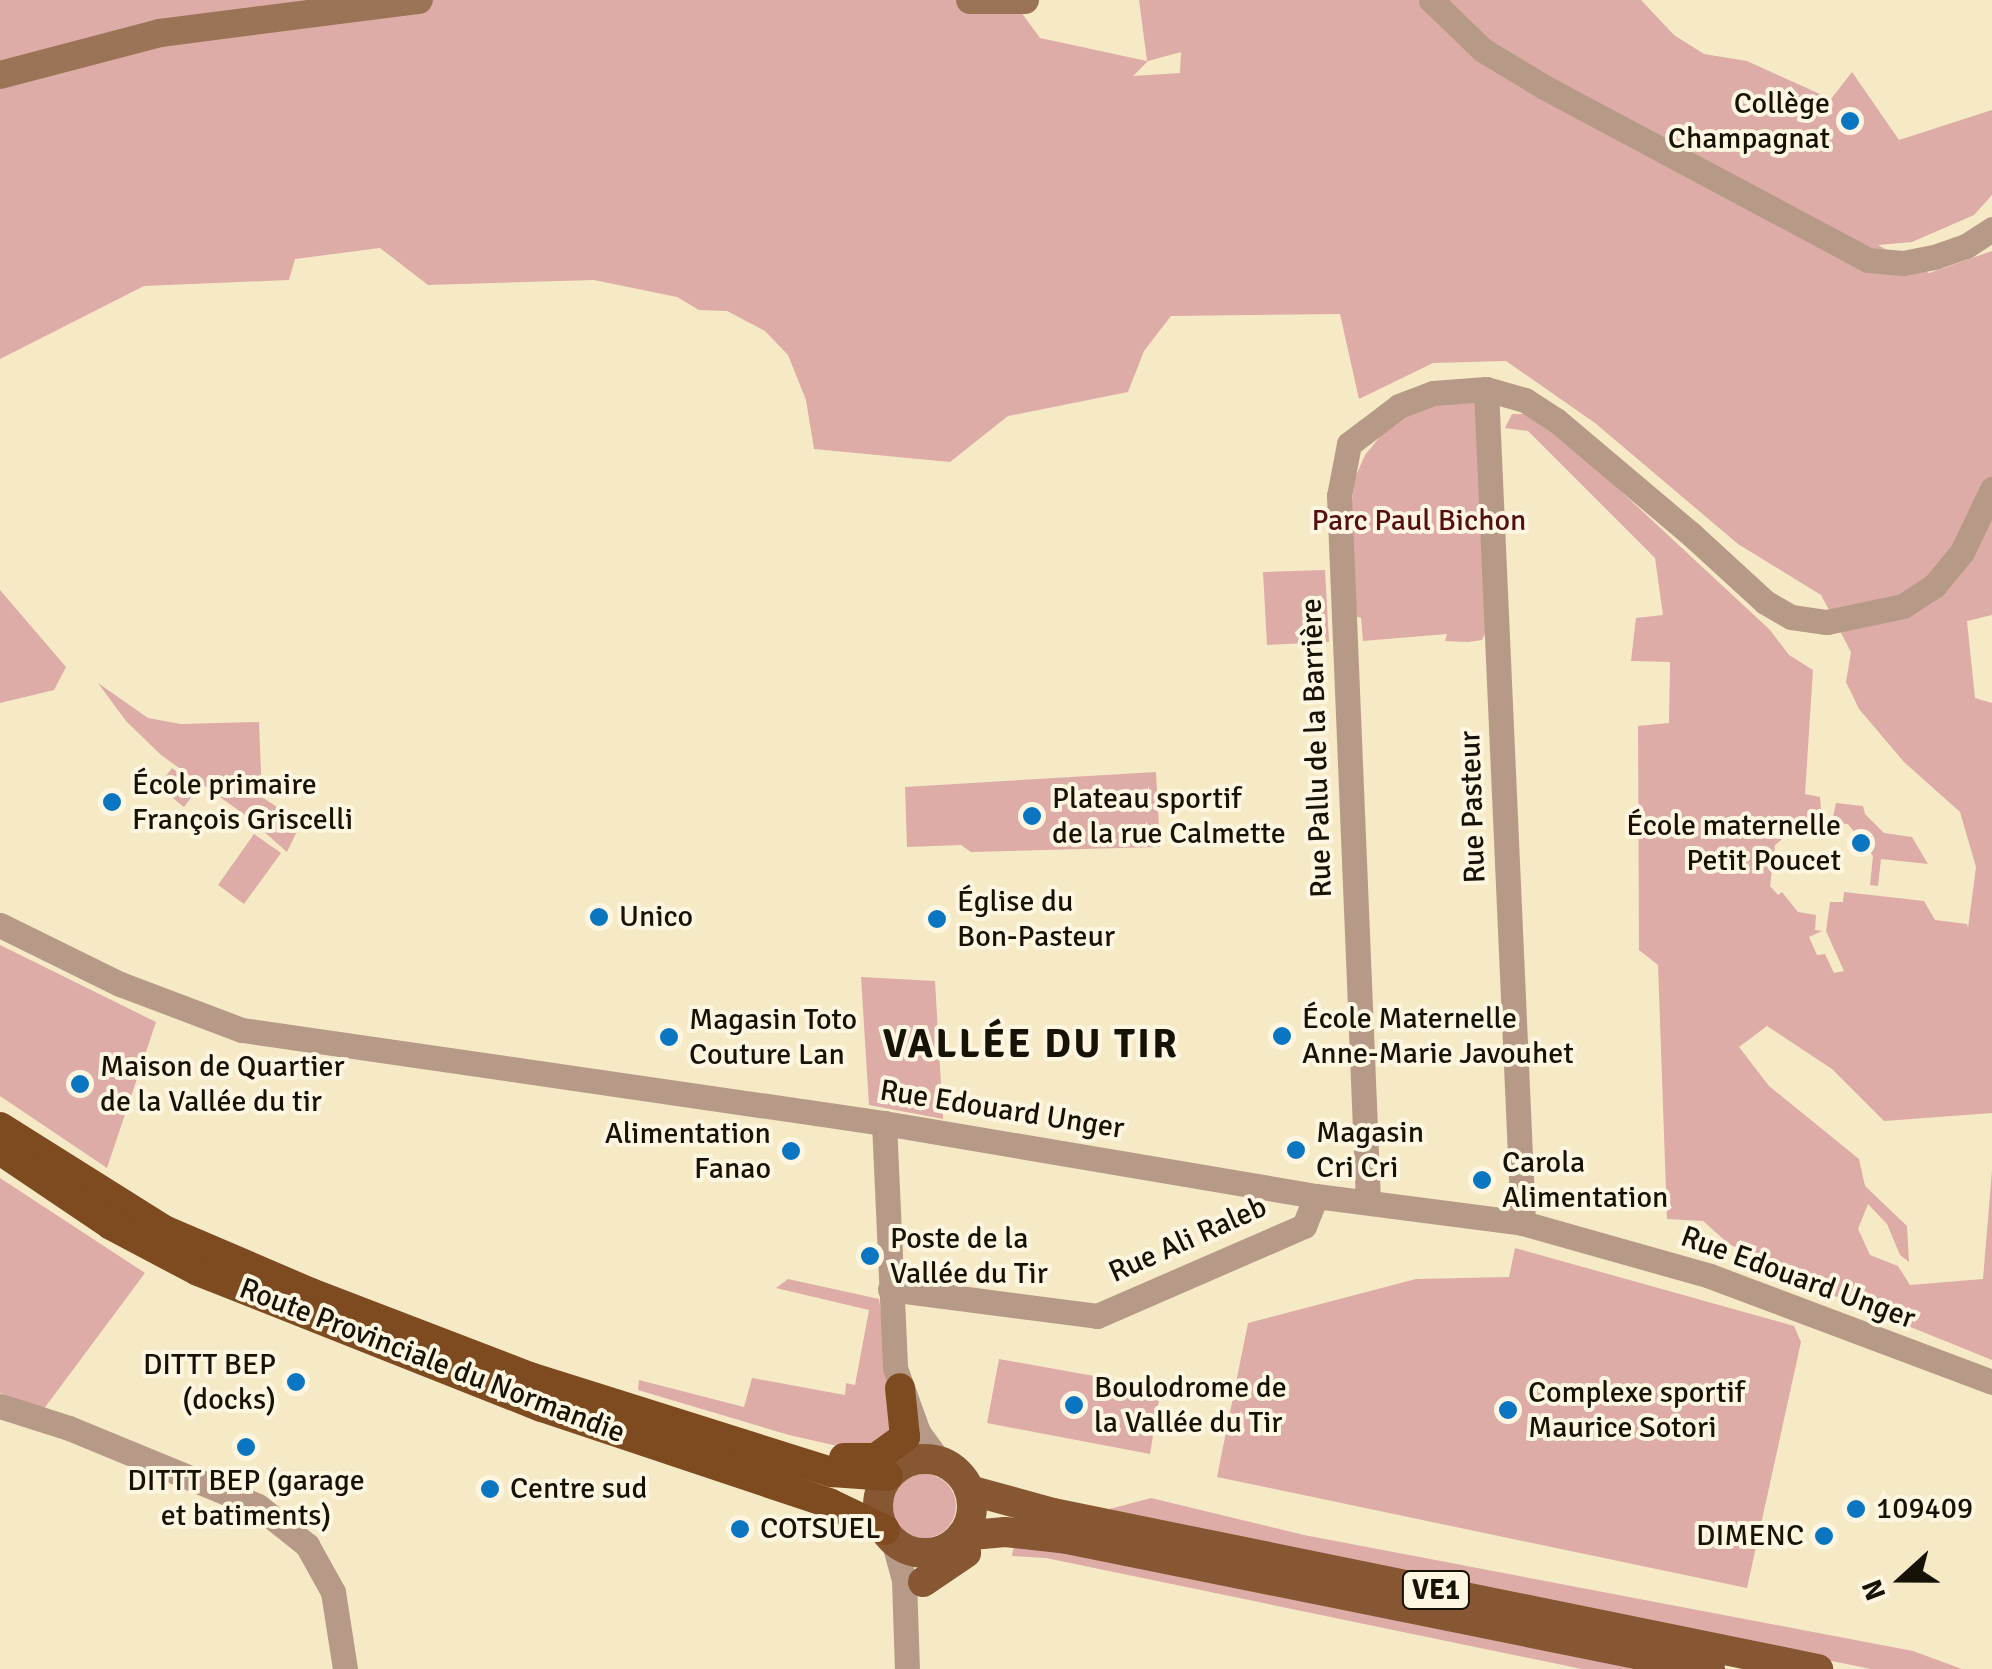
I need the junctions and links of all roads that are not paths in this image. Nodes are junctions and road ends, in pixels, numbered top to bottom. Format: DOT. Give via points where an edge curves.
graph roads {
  1 [pos="419,0"];
  2 [pos="970,0"];
  3 [pos="1025,0"];
  4 [pos="1431,0"];
  5 [pos="0,75"];
  6 [pos="1992,228"];
  7 [pos="1486,389"];
  8 [pos="1992,489"];
  9 [pos="0,924"];
  10 [pos="884,1123"];
  11 [pos="0,1127"];
  12 [pos="0,1150"];
  13 [pos="1316,1196"];
  14 [pos="1368,1202"];
  15 [pos="1523,1223"];
  16 [pos="890,1288"];
  17 [pos="460,1350"];
  18 [pos="1992,1382"];
  19 [pos="900,1388"];
  20 [pos="0,1406"];
  21 [pos="918,1432"];
  22 [pos="939,1461"];
  23 [pos="891,1473"];
  24 [pos="969,1490"];
  25 [pos="889,1535"];
  26 [pos="1067,1540"];
  27 [pos="952,1542"];
  28 [pos="923,1582"];
  29 [pos="906,1639"];
  30 [pos="345,1669"];
  31 [pos="907,1669"];
  32 [pos="1710,1669"];
  33 [pos="1818,1669"];
  1 -- 5 [label="main road" via="160,34"];
  2 -- 3 [label="main road"];
  4 -- 6 [label="street" via="1483,50 1528,78 1868,260 1934,258"];
  7 -- 8 [label="street" via="1525,400 1556,420 1765,602 1791,617 1861,618 1919,596 1962,552"];
  7 -- 14 [label="street, Rue Pallu de la Barrière" via="1433,394 1398,406 1349,444 1340,496"];
  7 -- 15 [label="street, Rue Pasteur"];
  9 -- 10 [label="street, Rue Edouard Unger" via="55,956 242,1030"];
  10 -- 13 [label="street, Rue Edouard Unger"];
  10 -- 16 [label="street"];
  11 -- 17 [label="highway, Route Provinciale du Normandie" via="164,1230"];
  12 -- 25 [label="highway, Route Provinciale du Normandie" via="111,1225 198,1271 542,1407 829,1504"];
  13 -- 14 [label="street, Rue Edouard Unger"];
  13 -- 16 [label="street, Rue Ali Raleb" via="1304,1226 1097,1316"];
  14 -- 15 [label="street, Rue Edouard Unger"];
  15 -- 18 [label="street, Rue Edouard Unger" via="1710,1276"];
  16 -- 19 [label="street"];
  17 -- 19 [label="highway" via="853,1459 876,1458 905,1437"];
  17 -- 23 [label="highway, Route Provinciale du Normandie" via="832,1472"];
  19 -- 21 [label="street"];
  20 -- 30 [label="street" via="258,1506 307,1545 333,1592"];
  21 -- 22 [label="street"];
  21 -- 23 [label="street"];
  22 -- 23 [label="main road" via="916,1460"];
  22 -- 24 [label="main road"];
  23 -- 25 [label="main road" via="878,1503"];
  24 -- 27 [label="main road" via="971,1514"];
  24 -- 33 [label="main road, VE1" via="1053,1513"];
  25 -- 27 [label="main road" via="917,1552"];
  25 -- 29 [label="street" via="904,1580"];
  26 -- 27 [label="main road, VE1" via="1005,1532"];
  26 -- 28 [label="main road" via="1004,1541 965,1553"];
  26 -- 32 [label="main road, VE1"];
  27 -- 28 [label="street"];
  28 -- 29 [label="street"];
  29 -- 31 [label="street"];
}
